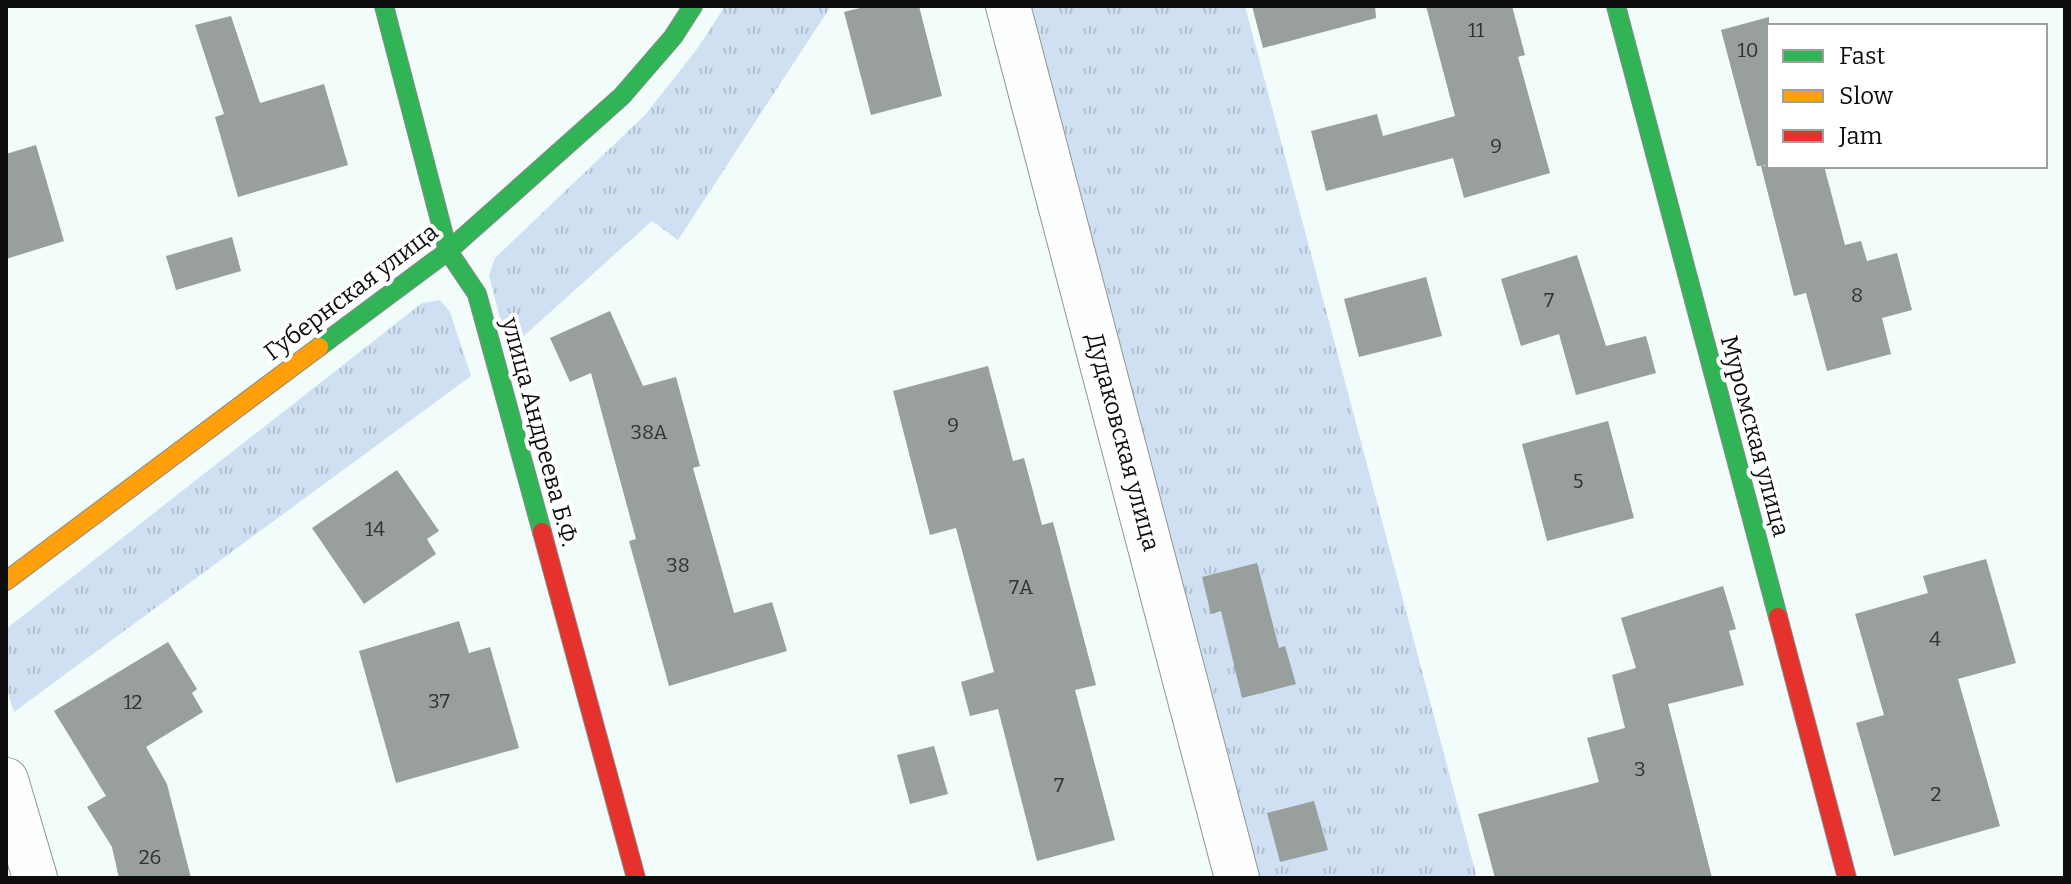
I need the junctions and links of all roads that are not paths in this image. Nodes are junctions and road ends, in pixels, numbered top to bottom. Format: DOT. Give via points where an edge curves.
graph roads {
  1 [pos="384,6"];
  2 [pos="693,6"];
  3 [pos="1008,6"];
  4 [pos="1616,6"];
  5 [pos="448,251"];
  6 [pos="6,581"];
  7 [pos="6,780"];
  8 [pos="35,878"];
  9 [pos="636,878"];
  10 [pos="1237,878"];
  11 [pos="1847,878"];
  1 -- 5 [label="street, улица Андреева Б.Ф."];
  2 -- 5 [label="street, Губернская улица" via="622,96"];
  3 -- 10 [label="street, Дудаковская улица"];
  4 -- 11 [label="street, Муромская улица"];
  5 -- 6 [label="street, Губернская улица"];
  5 -- 9 [label="street, улица Андреева Б.Ф." via="477,294"];
  7 -- 8 [label="street"];
}
